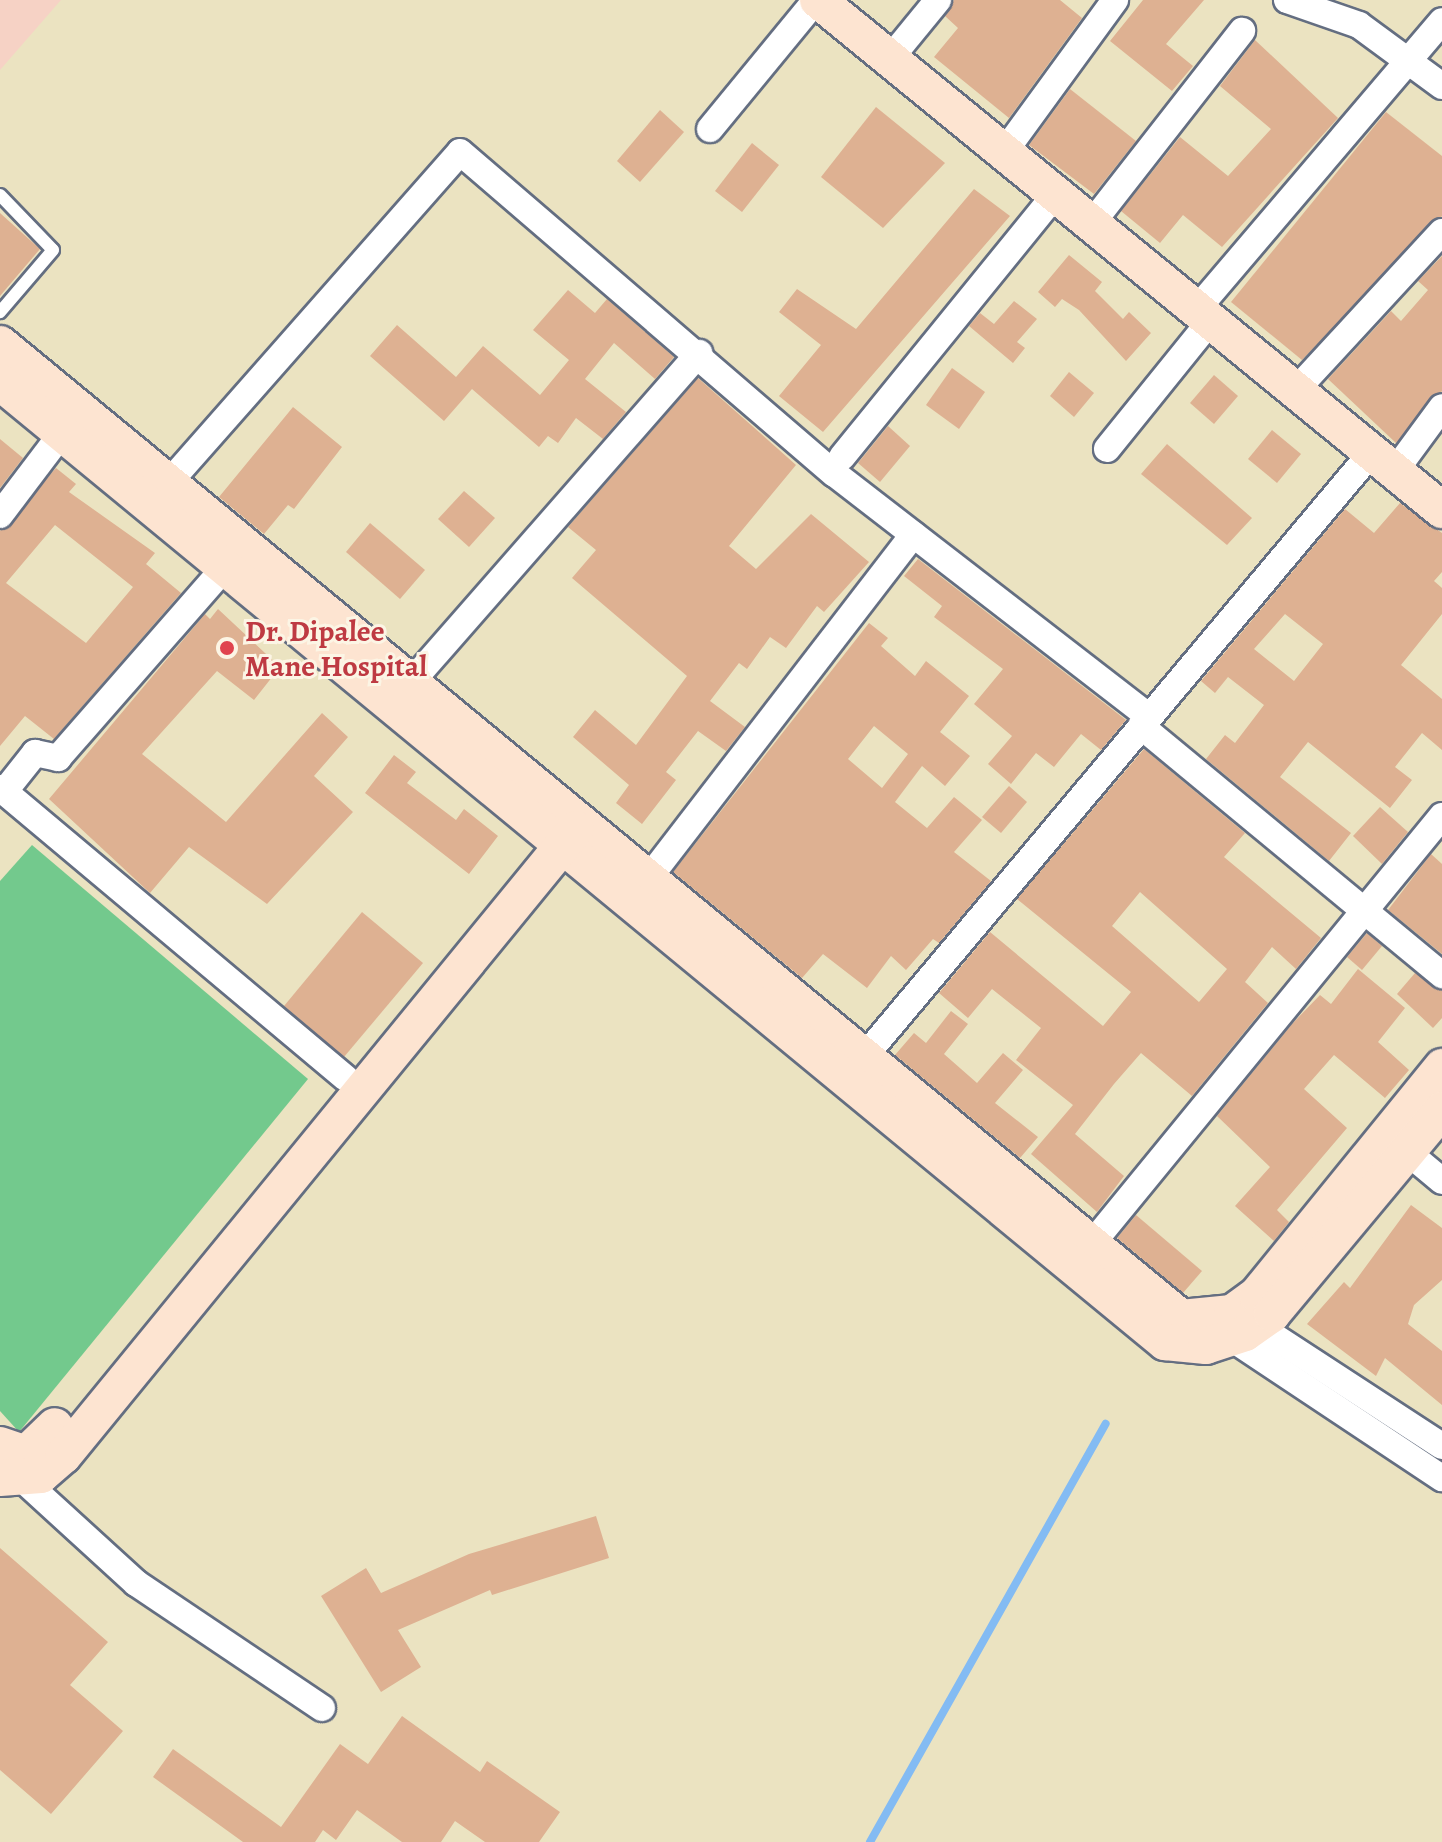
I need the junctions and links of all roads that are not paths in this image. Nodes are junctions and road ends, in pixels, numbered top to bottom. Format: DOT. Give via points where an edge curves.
graph roads {
  1 [pos="817,0"];
  2 [pos="938,0"];
  3 [pos="1115,0"];
  4 [pos="1287,0"];
  5 [pos="1442,21"];
  6 [pos="1242,31"];
  7 [pos="893,55"];
  8 [pos="1411,61"];
  9 [pos="1442,86"];
  10 [pos="710,129"];
  11 [pos="1005,151"];
  12 [pos="1056,194"];
  13 [pos="0,195"];
  14 [pos="1092,223"];
  15 [pos="1442,232"];
  16 [pos="0,312"];
  17 [pos="1204,315"];
  18 [pos="0,344"];
  19 [pos="699,353"];
  20 [pos="0,382"];
  21 [pos="1296,390"];
  22 [pos="1442,407"];
  23 [pos="62,433"];
  24 [pos="1107,449"];
  25 [pos="842,457"];
  26 [pos="1384,462"];
  27 [pos="159,494"];
  28 [pos="1442,510"];
  29 [pos="0,515"];
  30 [pos="913,535"];
  31 [pos="225,567"];
  32 [pos="401,694"];
  33 [pos="1145,722"];
  34 [pos="2,790"];
  35 [pos="1442,816"];
  36 [pos="564,829"];
  37 [pos="639,891"];
  38 [pos="1363,910"];
  39 [pos="1442,975"];
  40 [pos="864,1057"];
  41 [pos="1442,1067"];
  42 [pos="345,1078"];
  43 [pos="1442,1110"];
  44 [pos="1396,1142"];
  45 [pos="1442,1181"];
  46 [pos="1083,1256"];
  47 [pos="1232,1323"];
  48 [pos="1442,1446"];
  49 [pos="6,1463"];
  50 [pos="1442,1478"];
  51 [pos="322,1708"];
  1 -- 7 [label="street"];
  1 -- 10 [label="street"];
  2 -- 7 [label="street"];
  3 -- 11 [label="street"];
  4 -- 8 [label="street" via="1359,25"];
  5 -- 8 [label="street"];
  6 -- 14 [label="street"];
  7 -- 11 [label="street"];
  8 -- 9 [label="street"];
  8 -- 17 [label="street"];
  11 -- 12 [label="street"];
  12 -- 14 [label="street"];
  12 -- 25 [label="street"];
  13 -- 16 [label="lane" via="53,250"];
  14 -- 17 [label="street"];
  15 -- 21 [label="street"];
  17 -- 21 [label="street"];
  17 -- 24 [label="street"];
  18 -- 27 [label="street"];
  19 -- 27 [label="street" via="460,152"];
  19 -- 30 [label="street"];
  19 -- 32 [label="street"];
  20 -- 23 [label="street"];
  21 -- 26 [label="street"];
  22 -- 26 [label="street"];
  23 -- 27 [label="street"];
  23 -- 29 [label="street"];
  26 -- 28 [label="street"];
  26 -- 33 [label="street"];
  27 -- 31 [label="street"];
  27 -- 32 [label="street"];
  30 -- 33 [label="street"];
  30 -- 37 [label="street"];
  31 -- 32 [label="street"];
  31 -- 34 [label="street" via="58,758 35,753"];
  32 -- 36 [label="street"];
  33 -- 38 [label="street"];
  33 -- 40 [label="street"];
  34 -- 42 [label="street"];
  35 -- 38 [label="street"];
  36 -- 37 [label="street"];
  36 -- 42 [label="street"];
  36 -- 49 [label="street" via="63,1456 41,1475"];
  37 -- 40 [label="street"];
  37 -- 46 [label="street"];
  38 -- 39 [label="street"];
  38 -- 46 [label="street"];
  40 -- 46 [label="street"];
  41 -- 44 [label="street"];
  42 -- 49 [label="street" via="45,1438"];
  43 -- 44 [label="street"];
  44 -- 45 [label="street"];
  44 -- 47 [label="street"];
  46 -- 47 [label="street" via="1181,1318"];
  47 -- 48 [label="street"];
  47 -- 50 [label="street"];
  49 -- 51 [label="street" via="136,1583"];
}
